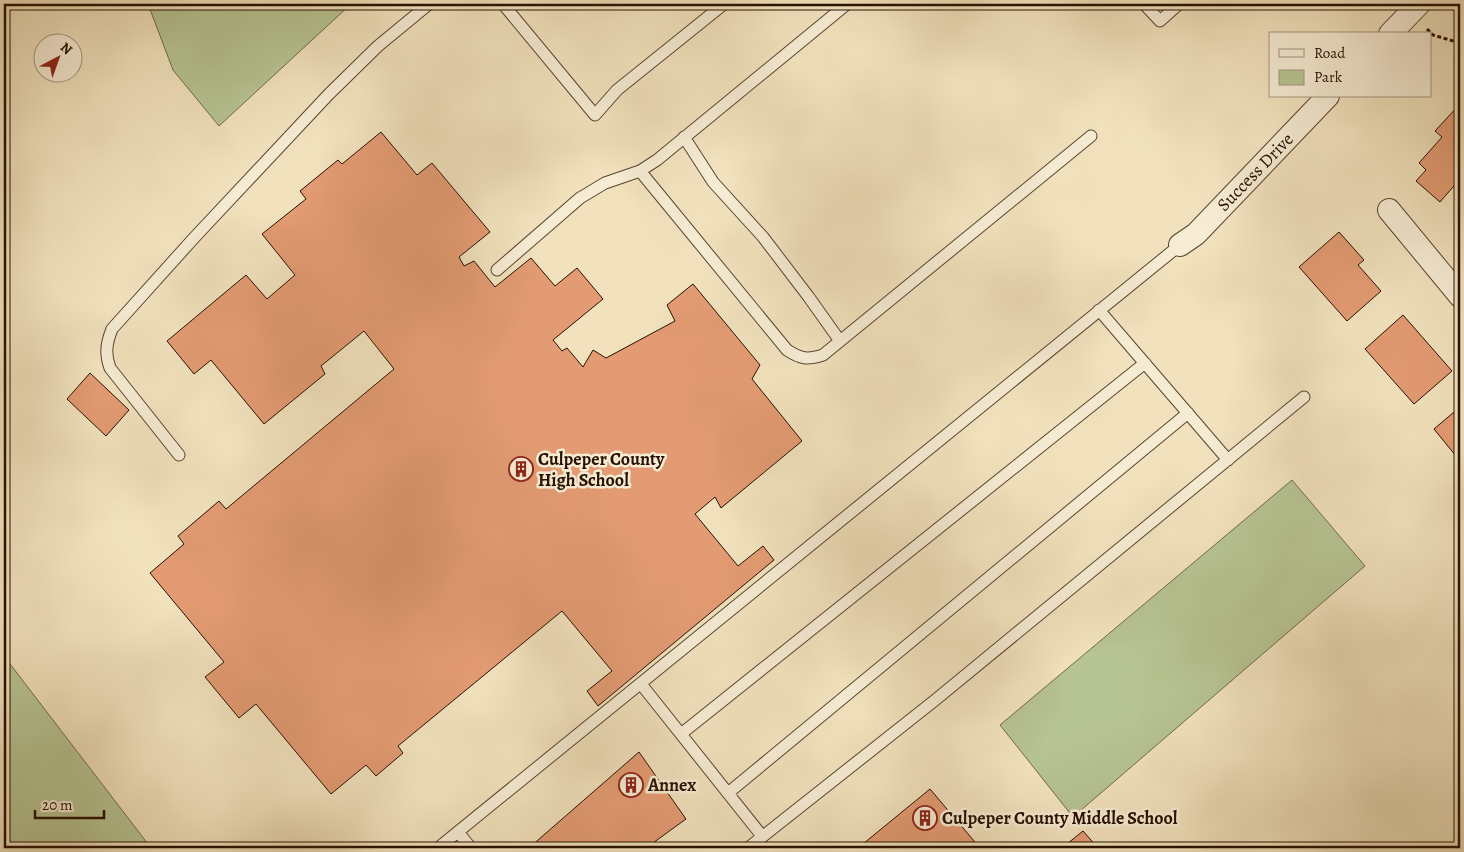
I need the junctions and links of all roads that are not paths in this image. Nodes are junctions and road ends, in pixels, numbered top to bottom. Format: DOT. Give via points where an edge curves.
graph roads {
  1 [pos="429,4"];
  2 [pos="503,4"];
  3 [pos="724,4"];
  4 [pos="847,4"];
  5 [pos="1144,4"];
  6 [pos="1179,4"];
  7 [pos="1416,8"];
  8 [pos="1392,32"];
  9 [pos="1326,98"];
  10 [pos="1092,136"];
  11 [pos="684,137"];
  12 [pos="640,170"];
  13 [pos="1389,210"];
  14 [pos="1180,245"];
  15 [pos="496,270"];
  16 [pos="1457,285"];
  17 [pos="1100,310"];
  18 [pos="840,341"];
  19 [pos="1145,363"];
  20 [pos="1304,397"];
  21 [pos="1188,413"];
  22 [pos="179,455"];
  23 [pos="1228,460"];
  24 [pos="640,684"];
  25 [pos="681,734"];
  26 [pos="728,793"];
  27 [pos="458,832"];
  28 [pos="762,836"];
  29 [pos="438,848"];
  30 [pos="471,848"];
  31 [pos="748,848"];
  1 -- 22 [label="lane" via="378,46 329,94 112,329 106,357 110,368"];
  2 -- 3 [label="lane" via="595,115 617,90"];
  4 -- 11 [label="lane"];
  5 -- 6 [label="lane" via="1160,21"];
  7 -- 8 [label="street"];
  9 -- 14 [label="street, Success Drive" via="1196,234"];
  10 -- 18 [label="lane"];
  11 -- 12 [label="lane"];
  11 -- 18 [label="lane" via="713,182 763,237"];
  12 -- 15 [label="lane" via="605,183 580,198"];
  12 -- 18 [label="lane" via="788,350 798,357 810,359 823,355"];
  13 -- 16 [label="street"];
  14 -- 17 [label="lane"];
  17 -- 19 [label="lane"];
  17 -- 24 [label="lane"];
  19 -- 21 [label="lane"];
  19 -- 25 [label="lane"];
  20 -- 23 [label="lane"];
  21 -- 23 [label="lane"];
  21 -- 26 [label="lane"];
  23 -- 28 [label="lane" via="934,701"];
  24 -- 25 [label="lane"];
  24 -- 27 [label="lane"];
  25 -- 26 [label="lane"];
  26 -- 28 [label="lane"];
  27 -- 29 [label="lane"];
  27 -- 30 [label="lane"];
  28 -- 31 [label="lane"];
}
